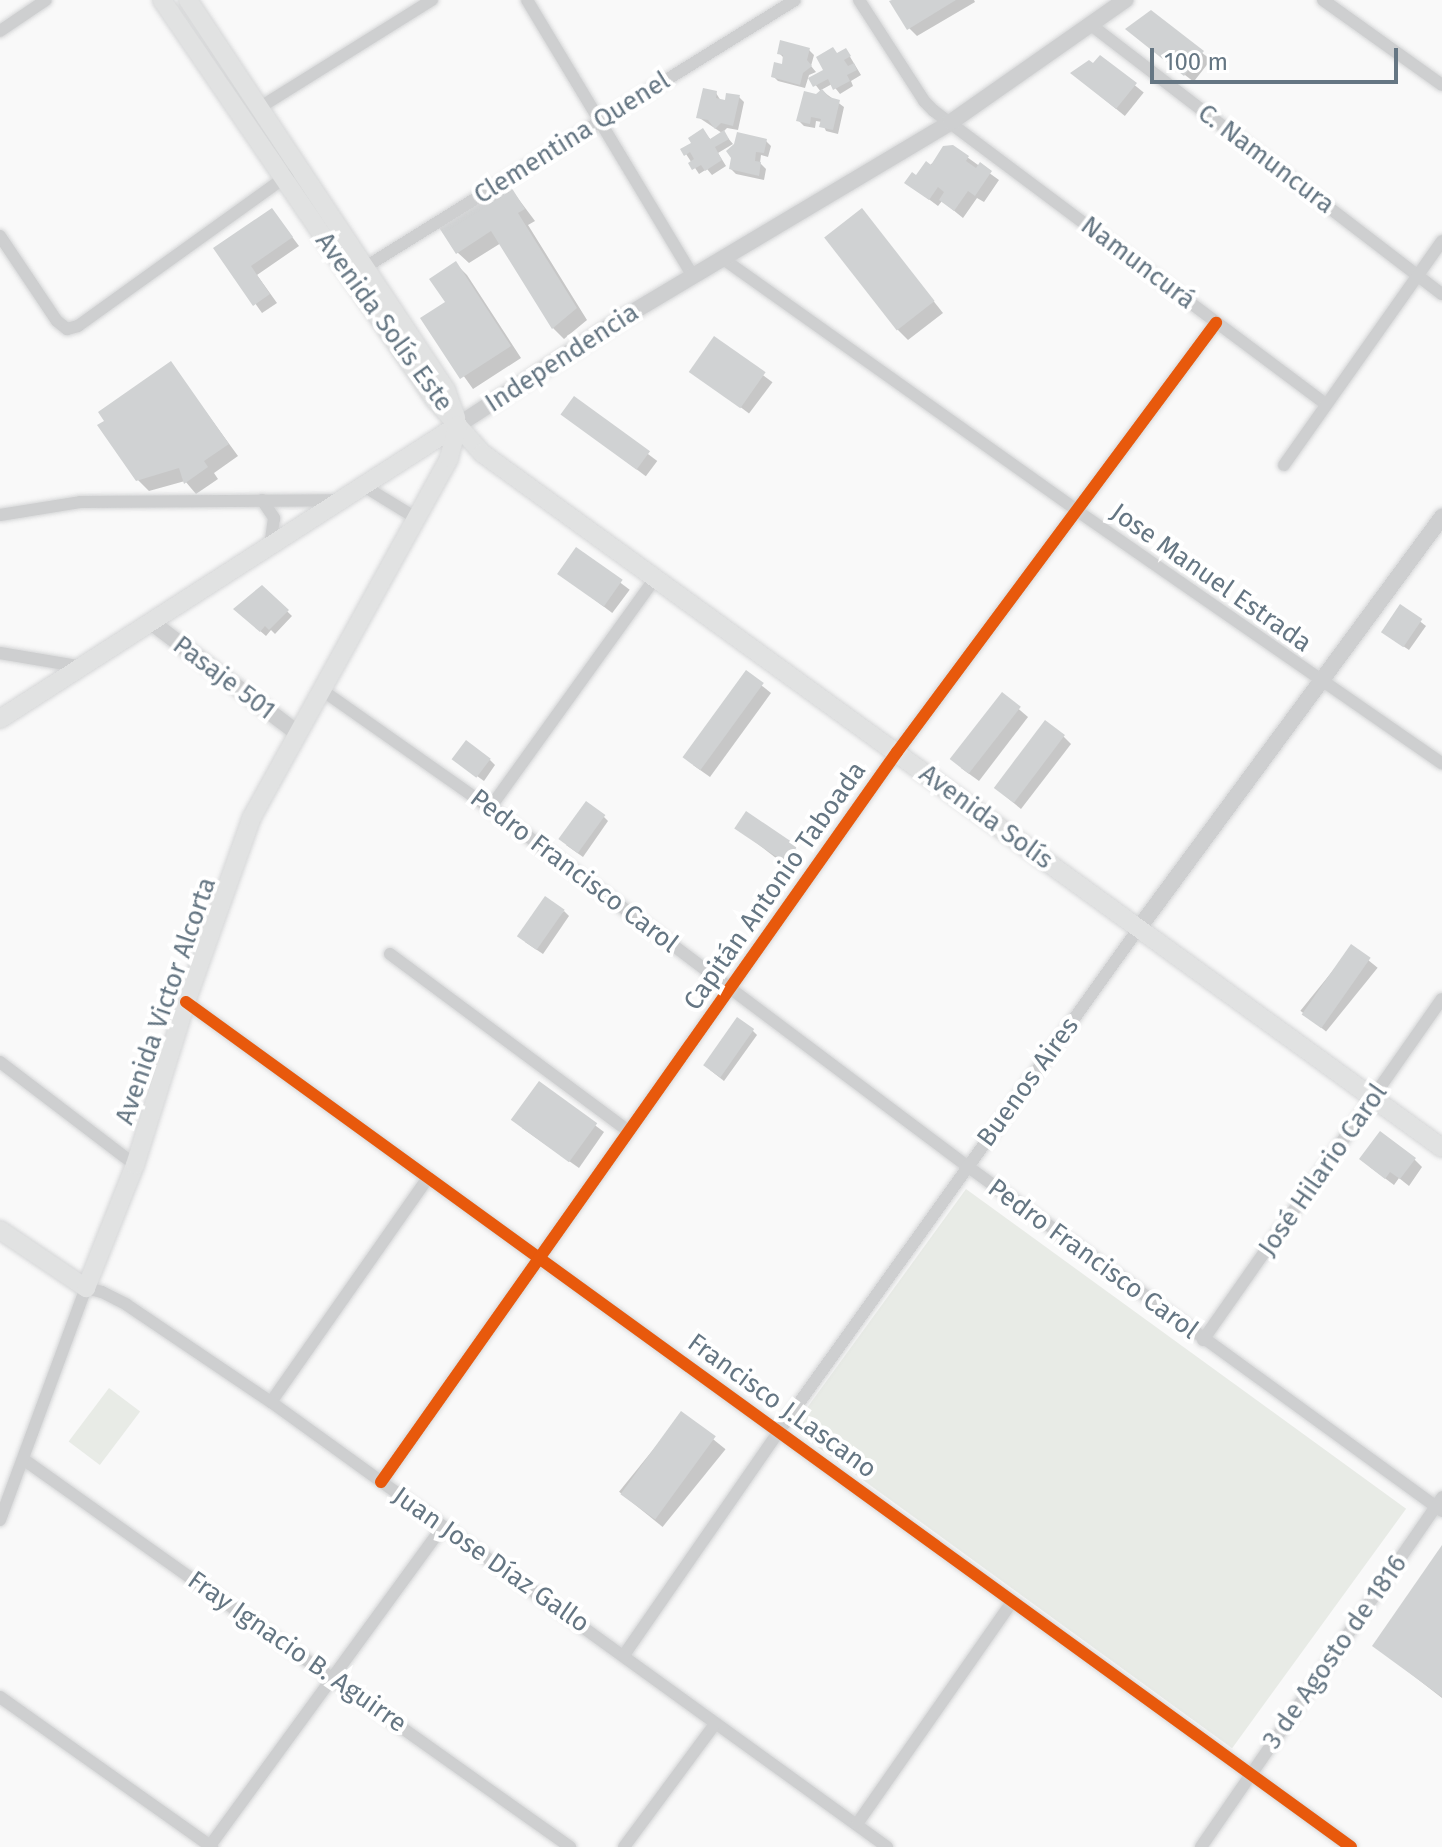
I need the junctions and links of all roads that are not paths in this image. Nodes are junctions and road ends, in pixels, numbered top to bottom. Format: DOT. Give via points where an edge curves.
graph roads {
  1 [pos="46,0"];
  2 [pos="162,0"];
  3 [pos="188,0"];
  4 [pos="432,0"];
  5 [pos="527,0"];
  6 [pos="795,0"];
  7 [pos="859,0"];
  8 [pos="1125,0"];
  9 [pos="1323,0"];
  10 [pos="1091,25"];
  11 [pos="0,31"];
  12 [pos="1442,85"];
  13 [pos="259,108"];
  14 [pos="601,120"];
  15 [pos="951,122"];
  16 [pos="299,168"];
  17 [pos="282,179"];
  18 [pos="0,236"];
  19 [pos="1442,241"];
  20 [pos="722,258"];
  21 [pos="357,272"];
  22 [pos="1416,274"];
  23 [pos="693,276"];
  24 [pos="1442,294"];
  25 [pos="1216,323"];
  26 [pos="1325,404"];
  27 [pos="458,425"];
  28 [pos="1284,465"];
  29 [pos="362,485"];
  30 [pos="262,500"];
  31 [pos="340,500"];
  32 [pos="1076,510"];
  33 [pos="0,515"];
  34 [pos="1442,517"];
  35 [pos="416,518"];
  36 [pos="270,545"];
  37 [pos="655,578"];
  38 [pos="151,622"];
  39 [pos="0,653"];
  40 [pos="83,667"];
  41 [pos="1319,680"];
  42 [pos="322,690"];
  43 [pos="0,719"];
  44 [pos="297,733"];
  45 [pos="897,752"];
  46 [pos="1442,763"];
  47 [pos="490,808"];
  48 [pos="1139,928"];
  49 [pos="390,954"];
  50 [pos="730,988"];
  51 [pos="1442,999"];
  52 [pos="186,1002"];
  53 [pos="0,1062"];
  54 [pos="1373,1098"];
  55 [pos="627,1130"];
  56 [pos="1442,1148"];
  57 [pos="135,1165"];
  58 [pos="967,1166"];
  59 [pos="428,1178"];
  60 [pos="0,1230"];
  61 [pos="538,1256"];
  62 [pos="86,1288"];
  63 [pos="1203,1340"];
  64 [pos="271,1402"];
  65 [pos="779,1431"];
  66 [pos="23,1459"];
  67 [pos="381,1482"];
  68 [pos="1440,1505"];
  69 [pos="0,1520"];
  70 [pos="442,1527"];
  71 [pos="1012,1602"];
  72 [pos="624,1655"];
  73 [pos="332,1675"];
  74 [pos="0,1697"];
  75 [pos="715,1724"];
  76 [pos="1252,1773"];
  77 [pos="857,1824"];
  78 [pos="210,1847"];
  79 [pos="570,1847"];
  80 [pos="624,1847"];
  81 [pos="887,1847"];
  82 [pos="1201,1847"];
  83 [pos="1351,1847"];
  1 -- 11 [label="street"];
  2 -- 17 [label="main road, Avenida Solís Este"];
  3 -- 13 [label="main road, Avenida Solís Este"];
  4 -- 13 [label="street"];
  5 -- 14 [label="street"];
  6 -- 14 [label="street, Clementina Quenel"];
  7 -- 15 [label="street, Namuncurá" via="924,101"];
  8 -- 10 [label="street, Independencia"];
  9 -- 12 [label="street"];
  10 -- 15 [label="street, Independencia"];
  10 -- 22 [label="street, C. Namuncura"];
  13 -- 16 [label="main road, Avenida Solís Este"];
  14 -- 21 [label="street, Clementina Quenel"];
  14 -- 23 [label="street"];
  15 -- 20 [label="street, Independencia"];
  15 -- 25 [label="street, Namuncurá"];
  16 -- 17 [label="street"];
  16 -- 21 [label="main road, Avenida Solís Este"];
  17 -- 18 [label="street" via="67,329"];
  17 -- 21 [label="main road, Avenida Solís Este"];
  19 -- 22 [label="street"];
  20 -- 23 [label="street, Independencia"];
  20 -- 32 [label="street, Jose Manuel Estrada"];
  21 -- 27 [label="main road, Avenida Solís Este" via="435,400"];
  22 -- 24 [label="street, C. Namuncura"];
  22 -- 26 [label="street"];
  23 -- 27 [label="street, Independencia"];
  25 -- 26 [label="street, Namuncurá"];
  25 -- 32 [label="street, Capitán Antonio Taboada"];
  26 -- 28 [label="street"];
  27 -- 29 [label="main road, Independencia"];
  27 -- 35 [label="main road, Avenida Victor Alcorta" via="449,458"];
  27 -- 37 [label="main road, Avenida Solís" via="482,453"];
  29 -- 31 [label="main road, Independencia"];
  29 -- 35 [label="street"];
  30 -- 31 [label="street"];
  30 -- 33 [label="street" via="80,502"];
  30 -- 36 [label="street" via="274,518"];
  31 -- 36 [label="main road, Independencia"];
  32 -- 41 [label="street, Jose Manuel Estrada"];
  32 -- 45 [label="street, Capitán Antonio Taboada"];
  34 -- 41 [label="street, Buenos Aires"];
  35 -- 42 [label="main road, Avenida Victor Alcorta"];
  36 -- 38 [label="main road, Independencia"];
  37 -- 45 [label="main road, Avenida Solís"];
  37 -- 47 [label="street"];
  38 -- 40 [label="main road, Independencia"];
  38 -- 44 [label="street, Pasaje 501"];
  39 -- 40 [label="street"];
  40 -- 43 [label="main road, Independencia"];
  41 -- 46 [label="street, Jose Manuel Estrada"];
  41 -- 48 [label="street, Buenos Aires"];
  42 -- 44 [label="main road, Avenida Victor Alcorta"];
  42 -- 47 [label="street, Pedro Francisco Carol"];
  44 -- 52 [label="main road, Avenida Victor Alcorta" via="252,817"];
  45 -- 48 [label="main road, Avenida Solís"];
  45 -- 50 [label="street, Capitán Antonio Taboada"];
  47 -- 50 [label="street, Pedro Francisco Carol"];
  48 -- 54 [label="main road, Avenida Solís"];
  48 -- 58 [label="street, Buenos Aires"];
  49 -- 55 [label="street"];
  50 -- 55 [label="street, Capitán Antonio Taboada"];
  50 -- 58 [label="street, Pedro Francisco Carol"];
  51 -- 54 [label="street, José Hilario Carol"];
  52 -- 57 [label="main road, Avenida Victor Alcorta"];
  52 -- 59 [label="street, Francisco J.Lascano"];
  53 -- 57 [label="street"];
  54 -- 56 [label="main road, Avenida Solís"];
  54 -- 63 [label="street, José Hilario Carol"];
  55 -- 61 [label="street, Capitán Antonio Taboada"];
  57 -- 62 [label="main road, Avenida Victor Alcorta"];
  58 -- 63 [label="street, Pedro Francisco Carol"];
  58 -- 65 [label="street, Buenos Aires"];
  59 -- 61 [label="street, Francisco J.Lascano"];
  59 -- 64 [label="street"];
  60 -- 62 [label="main road"];
  61 -- 65 [label="street, Francisco J.Lascano"];
  61 -- 67 [label="street, Capitán Antonio Taboada"];
  62 -- 64 [label="street, Juan Jose Díaz Gallo" via="127,1305"];
  62 -- 66 [label="street, Avenida Victor Alcorta"];
  63 -- 68 [label="street, Pedro Francisco Carol"];
  64 -- 67 [label="street, Juan Jose Díaz Gallo"];
  65 -- 71 [label="street, Francisco J.Lascano"];
  65 -- 72 [label="street, Buenos Aires"];
  66 -- 69 [label="street, Avenida Victor Alcorta"];
  66 -- 73 [label="street, Fray Ignacio B. Aguirre"];
  67 -- 70 [label="street, Juan Jose Díaz Gallo"];
  68 -- 76 [label="street, 3 de Agosto de 1816"];
  70 -- 72 [label="street, Juan Jose Díaz Gallo"];
  70 -- 73 [label="street"];
  71 -- 76 [label="street, Francisco J.Lascano"];
  71 -- 77 [label="street"];
  72 -- 75 [label="street, Juan Jose Díaz Gallo"];
  73 -- 78 [label="street"];
  73 -- 79 [label="street, Fray Ignacio B. Aguirre"];
  74 -- 78 [label="street"];
  75 -- 77 [label="street, Juan Jose Díaz Gallo"];
  75 -- 80 [label="street"];
  76 -- 82 [label="street, 3 de Agosto de 1816"];
  76 -- 83 [label="street, Francisco J.Lascano"];
  77 -- 81 [label="street, Juan Jose Díaz Gallo"];
}
